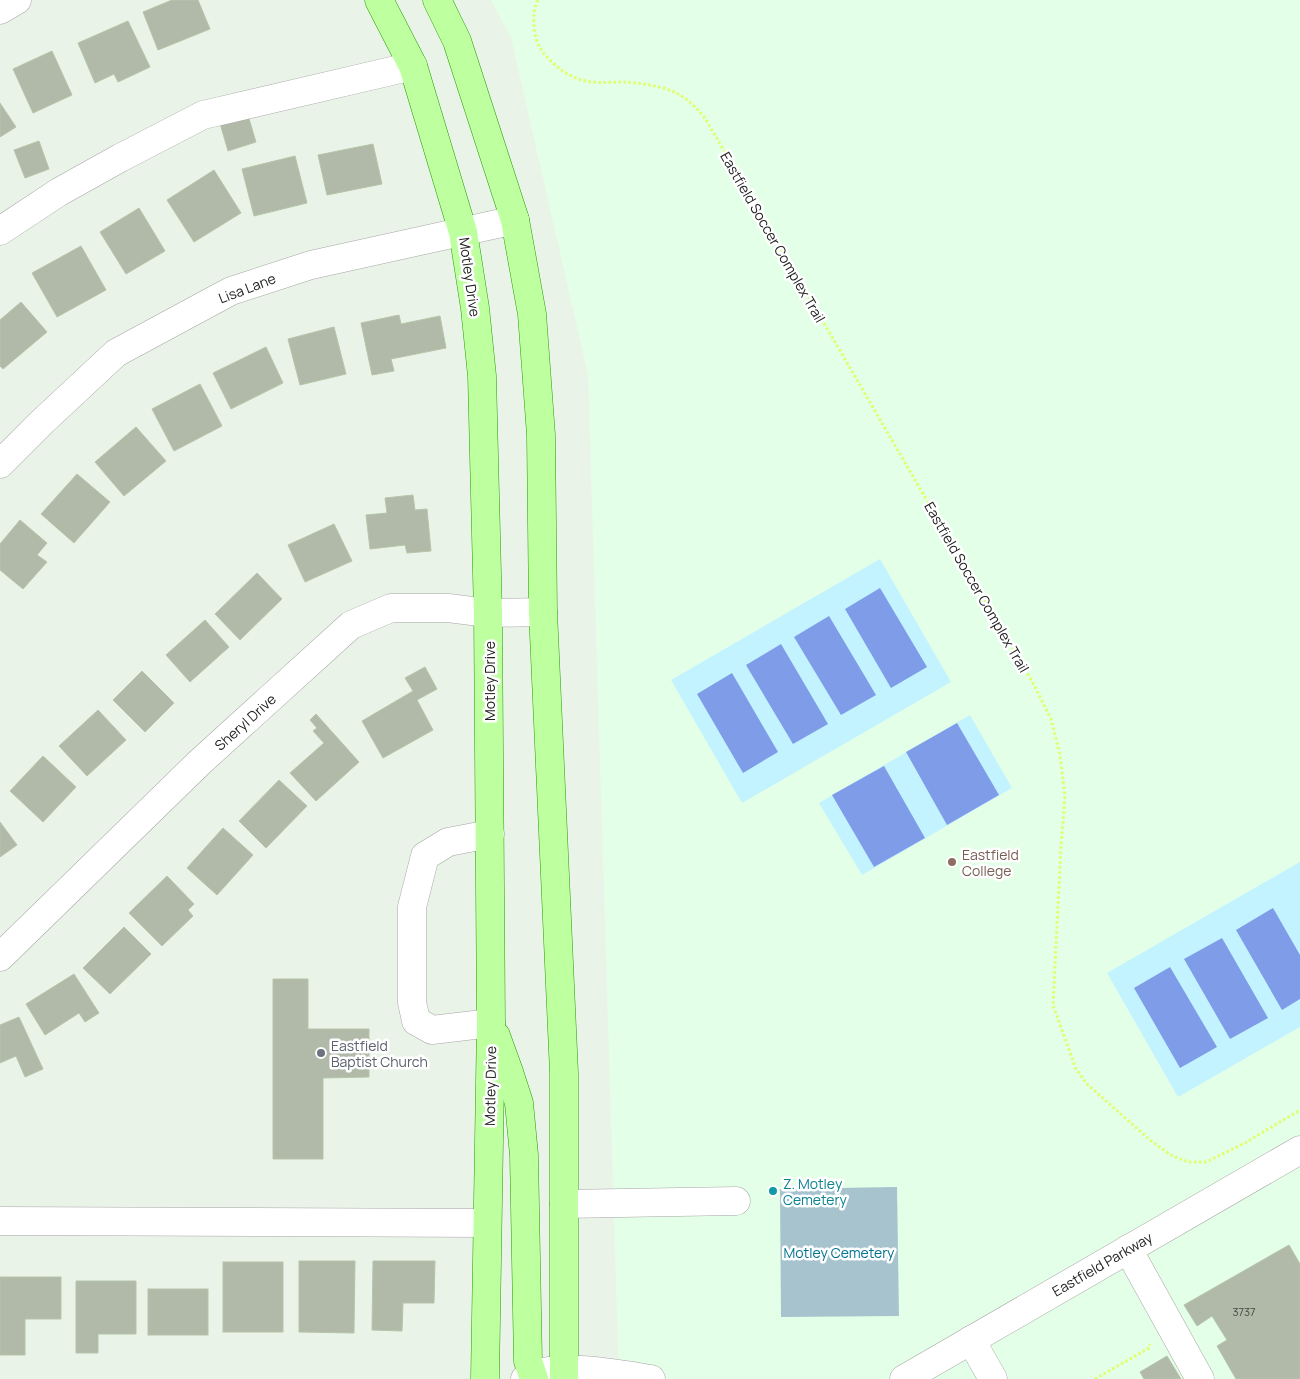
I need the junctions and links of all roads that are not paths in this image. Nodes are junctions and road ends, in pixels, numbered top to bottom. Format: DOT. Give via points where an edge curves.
graph roads {
  1 [pos="17,0"];
  2 [pos="379,0"];
  3 [pos="437,0"];
  4 [pos="0,10"];
  5 [pos="413,66"];
  6 [pos="514,220"];
  7 [pos="0,231"];
  8 [pos="464,232"];
  9 [pos="0,464"];
  10 [pos="543,612"];
  11 [pos="488,613"];
  12 [pos="490,834"];
  13 [pos="0,957"];
  14 [pos="491,1024"];
  15 [pos="1300,1150"];
  16 [pos="736,1201"];
  17 [pos="564,1204"];
  18 [pos="0,1221"];
  19 [pos="487,1223"];
  20 [pos="1128,1250"];
  21 [pos="971,1340"];
  22 [pos="564,1374"];
  23 [pos="918,1376"];
  24 [pos="530,1378"];
  25 [pos="485,1379"];
  26 [pos="651,1379"];
  27 [pos="993,1379"];
  28 [pos="1200,1379"];
  1 -- 4 [label="street"];
  2 -- 5 [label="main road, Motley Drive"];
  3 -- 6 [label="main road" via="457,41"];
  5 -- 7 [label="street" via="203,114 59,192"];
  5 -- 8 [label="main road, Motley Drive"];
  6 -- 8 [label="street, Lisa Lane"];
  6 -- 10 [label="main road" via="532,314 541,434"];
  8 -- 9 [label="street, Lisa Lane" via="311,265 231,291 116,353"];
  8 -- 11 [label="main road, Motley Drive" via="482,376"];
  10 -- 11 [label="street, Sheryl Drive"];
  10 -- 17 [label="main road" via="564,1073"];
  11 -- 12 [label="main road, Motley Drive"];
  11 -- 13 [label="street, Sheryl Drive" via="448,608 391,608 351,625 200,762"];
  12 -- 14 [label="main road, Motley Drive"];
  12 -- 14 [label="street" via="448,842 425,856 412,907 412,1002 416,1021 432,1030"];
  14 -- 19 [label="main road, Motley Drive"];
  14 -- 24 [label="main road" via="519,1103 524,1155"];
  15 -- 20 [label="street, Eastfield Parkway"];
  16 -- 17 [label="street"];
  17 -- 22 [label="main road"];
  18 -- 19 [label="street"];
  19 -- 25 [label="main road, Motley Drive"];
  20 -- 21 [label="street, Eastfield Parkway"];
  20 -- 28 [label="street"];
  21 -- 23 [label="street, Eastfield Parkway"];
  21 -- 27 [label="street"];
  22 -- 24 [label="street"];
  22 -- 26 [label="street" via="605,1372"];
}
